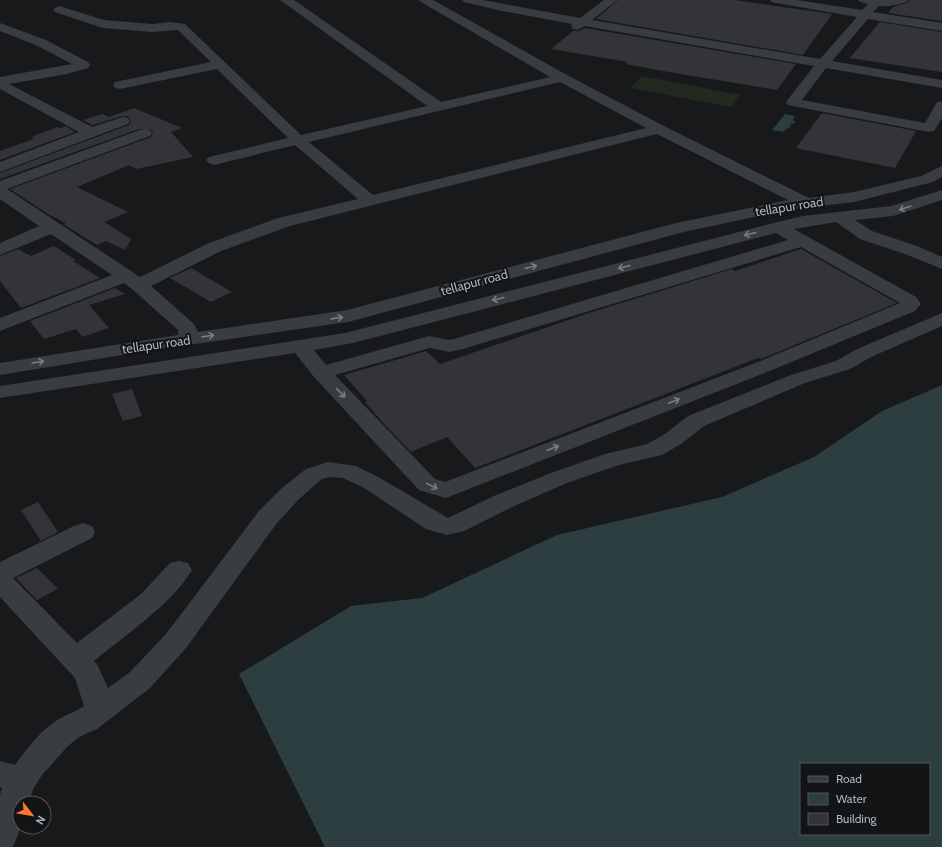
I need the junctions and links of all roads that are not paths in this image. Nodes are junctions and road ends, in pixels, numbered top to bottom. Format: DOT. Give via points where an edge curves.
graph roads {
  1 [pos="286,0"];
  2 [pos="425,0"];
  3 [pos="468,0"];
  4 [pos="611,0"];
  5 [pos="776,0"];
  6 [pos="863,0"];
  7 [pos="902,0"];
  8 [pos="875,3"];
  9 [pos="59,10"];
  10 [pos="865,14"];
  11 [pos="579,25"];
  12 [pos="942,26"];
  13 [pos="0,27"];
  14 [pos="220,64"];
  15 [pos="821,67"];
  16 [pos="562,78"];
  17 [pos="0,83"];
  18 [pos="942,84"];
  19 [pos="120,85"];
  20 [pos="942,92"];
  21 [pos="942,105"];
  22 [pos="437,106"];
  23 [pos="123,121"];
  24 [pos="659,129"];
  25 [pos="90,132"];
  26 [pos="145,134"];
  27 [pos="298,140"];
  28 [pos="214,160"];
  29 [pos="0,167"];
  30 [pos="942,171"];
  31 [pos="0,186"];
  32 [pos="0,192"];
  33 [pos="942,196"];
  34 [pos="370,201"];
  35 [pos="807,203"];
  36 [pos="839,217"];
  37 [pos="51,227"];
  38 [pos="778,227"];
  39 [pos="662,232"];
  40 [pos="803,241"];
  41 [pos="0,250"];
  42 [pos="685,251"];
  43 [pos="942,264"];
  44 [pos="132,281"];
  45 [pos="545,287"];
  46 [pos="570,311"];
  47 [pos="942,319"];
  48 [pos="0,325"];
  49 [pos="189,339"];
  50 [pos="300,346"];
  51 [pos="0,369"];
  52 [pos="318,369"];
  53 [pos="0,392"];
  54 [pos="84,532"];
  55 [pos="179,570"];
  56 [pos="0,573"];
  57 [pos="0,580"];
  58 [pos="75,660"];
  59 [pos="100,711"];
  60 [pos="11,777"];
  61 [pos="0,840"];
  1 -- 22 [label="street"];
  2 -- 16 [label="street"];
  3 -- 11 [label="street" via="502,8 492,14"];
  4 -- 11 [label="street"];
  5 -- 10 [label="street"];
  6 -- 8 [label="street"];
  7 -- 8 [label="street"];
  8 -- 10 [label="street"];
  9 -- 14 [label="street" via="103,24 152,28 181,27"];
  10 -- 12 [label="street"];
  10 -- 15 [label="street"];
  11 -- 15 [label="street"];
  13 -- 17 [label="street" via="42,43 83,65"];
  14 -- 19 [label="street"];
  14 -- 27 [label="street"];
  15 -- 18 [label="street"];
  15 -- 20 [label="street"];
  15 -- 21 [label="street" via="793,102 929,128"];
  16 -- 22 [label="street"];
  16 -- 24 [label="street"];
  17 -- 25 [label="street"];
  22 -- 27 [label="street"];
  23 -- 25 [label="street"];
  24 -- 34 [label="street"];
  24 -- 35 [label="street"];
  25 -- 29 [label="street"];
  26 -- 31 [label="street"];
  27 -- 28 [label="street"];
  27 -- 34 [label="street"];
  30 -- 35 [label="street, tellapur road" via="927,179 854,197"];
  32 -- 37 [label="street"];
  33 -- 36 [label="street, one-way" via="894,211"];
  34 -- 44 [label="street" via="284,222"];
  35 -- 39 [label="street, tellapur road" via="781,206"];
  36 -- 38 [label="street"];
  36 -- 43 [label="street" via="866,235"];
  37 -- 41 [label="street"];
  37 -- 44 [label="street"];
  38 -- 40 [label="street"];
  38 -- 42 [label="street, one-way"];
  39 -- 42 [label="street"];
  49 -- 39 [label="street, tellapur road, one-way" via="348,316"];
  40 -- 46 [label="street"];
  52 -- 40 [label="street, one-way" via="427,484 446,490 765,366 910,304 909,300"];
  42 -- 45 [label="street, one-way"];
  44 -- 48 [label="street"];
  44 -- 49 [label="street" via="187,328"];
  45 -- 46 [label="street"];
  45 -- 50 [label="street, one-way" via="346,339"];
  46 -- 52 [label="street" via="456,345 429,342"];
  47 -- 59 [label="street" via="864,353 843,365 798,379 696,421 654,450 613,459 559,478 504,501 455,526 447,527 434,523 357,475 336,469 321,470 290,494 268,517 176,641 145,674"];
  51 -- 49 [label="street, tellapur road, one-way"];
  50 -- 52 [label="street"];
  50 -- 53 [label="street"];
  54 -- 56 [label="street"];
  55 -- 58 [label="street" via="150,601"];
  57 -- 58 [label="street"];
  58 -- 59 [label="street" via="87,672"];
  59 -- 60 [label="street" via="69,728 57,737 31,766"];
  60 -- 61 [label="street" via="18,785 11,813"];
}
